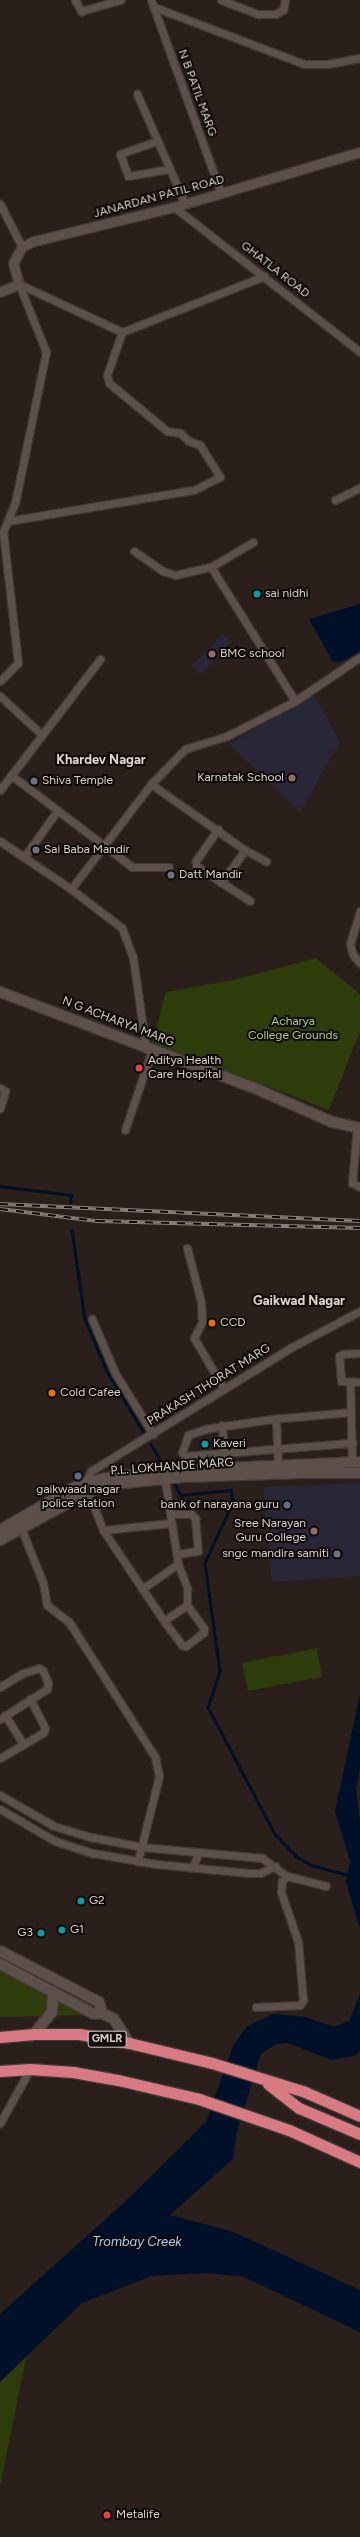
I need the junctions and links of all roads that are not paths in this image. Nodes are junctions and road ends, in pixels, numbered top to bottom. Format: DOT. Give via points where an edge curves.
graph roads {
  1 [pos="76,0"];
  2 [pos="120,0"];
  3 [pos="221,0"];
  4 [pos="285,0"];
  5 [pos="153,3"];
  6 [pos="360,58"];
  7 [pos="137,94"];
  8 [pos="157,141"];
  9 [pos="360,152"];
  10 [pos="169,169"];
  11 [pos="221,193"];
  12 [pos="0,204"];
  13 [pos="185,204"];
  14 [pos="174,208"];
  15 [pos="22,247"];
  16 [pos="264,276"];
  17 [pos="19,284"];
  18 [pos="0,292"];
  19 [pos="122,332"];
  20 [pos="360,352"];
  21 [pos="360,488"];
  22 [pos="335,500"];
  23 [pos="8,521"];
  24 [pos="253,542"];
  25 [pos="134,551"];
  26 [pos="211,567"];
  27 [pos="360,657"];
  28 [pos="100,659"];
  29 [pos="0,681"];
  30 [pos="0,696"];
  31 [pos="296,701"];
  32 [pos="42,735"];
  33 [pos="11,775"];
  34 [pos="151,784"];
  35 [pos="0,790"];
  36 [pos="57,811"];
  37 [pos="218,829"];
  38 [pos="0,841"];
  39 [pos="106,847"];
  40 [pos="245,850"];
  41 [pos="24,857"];
  42 [pos="266,861"];
  43 [pos="168,867"];
  44 [pos="221,883"];
  45 [pos="72,889"];
  46 [pos="250,901"];
  47 [pos="360,911"];
  48 [pos="360,963"];
  49 [pos="0,992"];
  50 [pos="149,1049"];
  51 [pos="0,1088"];
  52 [pos="0,1108"];
  53 [pos="359,1128"];
  54 [pos="125,1130"];
  55 [pos="360,1187"];
  56 [pos="187,1248"];
  57 [pos="360,1311"];
  58 [pos="92,1320"];
  59 [pos="360,1353"];
  60 [pos="350,1382"];
  61 [pos="360,1382"];
  62 [pos="224,1390"];
  63 [pos="351,1412"];
  64 [pos="276,1419"];
  65 [pos="222,1425"];
  66 [pos="154,1434"];
  67 [pos="352,1442"];
  68 [pos="278,1449"];
  69 [pos="224,1453"];
  70 [pos="356,1463"];
  71 [pos="278,1466"];
  72 [pos="225,1468"];
  73 [pos="253,1471"];
  74 [pos="360,1473"];
  75 [pos="164,1475"];
  76 [pos="87,1487"];
  77 [pos="170,1514"];
  78 [pos="172,1523"];
  79 [pos="21,1528"];
  80 [pos="0,1530"];
  81 [pos="103,1530"];
  82 [pos="0,1540"];
  83 [pos="177,1554"];
  84 [pos="178,1564"];
  85 [pos="142,1589"];
  86 [pos="188,1605"];
  87 [pos="164,1621"];
  88 [pos="0,1687"];
  89 [pos="30,1700"];
  90 [pos="3,1717"];
  91 [pos="23,1744"];
  92 [pos="0,1758"];
  93 [pos="0,1795"];
  94 [pos="21,1807"];
  95 [pos="0,1809"];
  96 [pos="14,1817"];
  97 [pos="72,1832"];
  98 [pos="69,1845"];
  99 [pos="142,1847"];
  100 [pos="199,1852"];
  101 [pos="138,1861"];
  102 [pos="193,1866"];
  103 [pos="276,1866"];
  104 [pos="287,1876"];
  105 [pos="326,1886"];
  106 [pos="0,1951"];
  107 [pos="0,1964"];
  108 [pos="53,1991"];
  109 [pos="256,2007"];
  110 [pos="102,2013"];
  111 [pos="34,2034"];
  112 [pos="0,2037"];
  113 [pos="129,2043"];
  114 [pos="30,2069"];
  115 [pos="0,2071"];
  116 [pos="264,2081"];
  117 [pos="360,2116"];
  118 [pos="0,2123"];
  119 [pos="360,2134"];
  120 [pos="360,2162"];
  1 -- 2 [label="street" via="81,11"];
  3 -- 4 [label="street" via="258,14 275,14 283,10"];
  5 -- 6 [label="street" via="304,64 328,64"];
  5 -- 11 [label="street, N B PATIL MARG"];
  7 -- 8 [label="street"];
  8 -- 10 [label="street"];
  8 -- 10 [label="street" via="120,154 128,176"];
  9 -- 11 [label="street, JANARDAN PATIL ROAD"];
  10 -- 13 [label="street"];
  11 -- 13 [label="street, JANARDAN PATIL ROAD"];
  12 -- 15 [label="street"];
  13 -- 14 [label="street, JANARDAN PATIL ROAD"];
  14 -- 15 [label="street, JANARDAN PATIL ROAD" via="34,241"];
  14 -- 16 [label="street, GHATLA ROAD"];
  15 -- 17 [label="street" via="13,263"];
  16 -- 19 [label="street"];
  16 -- 20 [label="street, GHATLA ROAD"];
  17 -- 18 [label="street"];
  17 -- 19 [label="street"];
  17 -- 23 [label="street" via="46,352 16,503"];
  19 -- 23 [label="street" via="107,375 109,383 167,431 180,433 189,441 200,445 220,476 194,490"];
  21 -- 22 [label="street"];
  23 -- 29 [label="street" via="4,532 18,663"];
  24 -- 26 [label="street"];
  25 -- 26 [label="street" via="163,571 176,575"];
  26 -- 31 [label="street"];
  27 -- 31 [label="street"];
  28 -- 32 [label="street"];
  30 -- 32 [label="street"];
  31 -- 34 [label="street" via="227,736 185,749"];
  32 -- 33 [label="street"];
  33 -- 35 [label="street"];
  33 -- 36 [label="street"];
  34 -- 37 [label="street"];
  34 -- 39 [label="street"];
  36 -- 39 [label="street"];
  36 -- 41 [label="street"];
  37 -- 40 [label="street"];
  37 -- 44 [label="street" via="195,864"];
  38 -- 41 [label="street"];
  39 -- 43 [label="street" via="132,867"];
  39 -- 45 [label="street"];
  40 -- 42 [label="street"];
  40 -- 44 [label="street"];
  41 -- 45 [label="street"];
  44 -- 46 [label="street"];
  45 -- 50 [label="street" via="122,928 133,958"];
  47 -- 48 [label="street" via="350,944 353,955"];
  49 -- 50 [label="main road, N G ACHARYA MARG"];
  50 -- 53 [label="main road, N G ACHARYA MARG" via="252,1087 332,1122"];
  50 -- 54 [label="street"];
  51 -- 52 [label="street" via="5,1091"];
  53 -- 55 [label="street" via="352,1183"];
  56 -- 62 [label="street" via="201,1302 202,1322 194,1338"];
  57 -- 62 [label="street, PRAKASH THORAT MARG" via="290,1348"];
  58 -- 66 [label="street" via="115,1373"];
  59 -- 60 [label="street" via="339,1356 339,1378 341,1381"];
  60 -- 61 [label="street"];
  60 -- 63 [label="street"];
  62 -- 66 [label="street, PRAKASH THORAT MARG"];
  63 -- 64 [label="street"];
  63 -- 67 [label="street"];
  64 -- 65 [label="street"];
  64 -- 68 [label="street"];
  65 -- 69 [label="street"];
  65 -- 69 [label="street" via="188,1435 182,1452 185,1456"];
  66 -- 76 [label="street, PRAKASH THORAT MARG" via="91,1471"];
  67 -- 68 [label="street"];
  67 -- 70 [label="street"];
  68 -- 69 [label="street"];
  68 -- 71 [label="street"];
  69 -- 72 [label="street"];
  70 -- 71 [label="main road, P.L. LOKHANDE MARG"];
  71 -- 73 [label="main road, P.L. LOKHANDE MARG"];
  72 -- 73 [label="main road, P.L. LOKHANDE MARG"];
  72 -- 75 [label="main road, P.L. LOKHANDE MARG"];
  73 -- 74 [label="main road, P.L. LOKHANDE MARG"];
  73 -- 75 [label="main road, P.L. LOKHANDE MARG"];
  75 -- 76 [label="main road, P.L. LOKHANDE MARG"];
  75 -- 77 [label="street"];
  76 -- 79 [label="main road, P.L. LOKHANDE MARG"];
  76 -- 80 [label="main road, P.L. LOKHANDE MARG"];
  76 -- 81 [label="street"];
  77 -- 78 [label="street"];
  77 -- 83 [label="street" via="191,1514 195,1518 198,1552"];
  78 -- 81 [label="street"];
  78 -- 83 [label="street"];
  79 -- 82 [label="main road, P.L. LOKHANDE MARG"];
  79 -- 99 [label="street" via="43,1583 47,1605 69,1622 155,1757 159,1776"];
  81 -- 85 [label="street"];
  83 -- 84 [label="street"];
  84 -- 85 [label="street"];
  84 -- 86 [label="street" via="187,1588"];
  85 -- 87 [label="street"];
  86 -- 87 [label="street"];
  86 -- 87 [label="street" via="204,1632 186,1646 182,1645"];
  88 -- 89 [label="street" via="23,1672 39,1668 43,1671 48,1689"];
  89 -- 90 [label="street"];
  89 -- 91 [label="street" via="45,1728 43,1733"];
  90 -- 91 [label="street"];
  91 -- 92 [label="street"];
  93 -- 94 [label="street"];
  94 -- 96 [label="street"];
  94 -- 97 [label="street" via="54,1826"];
  95 -- 96 [label="street"];
  96 -- 98 [label="street" via="55,1841"];
  97 -- 98 [label="street"];
  97 -- 99 [label="street"];
  98 -- 101 [label="street" via="93,1853"];
  99 -- 100 [label="street"];
  99 -- 101 [label="street"];
  100 -- 102 [label="street"];
  100 -- 103 [label="street" via="249,1855 262,1858"];
  101 -- 102 [label="street"];
  102 -- 103 [label="street" via="260,1873"];
  103 -- 104 [label="street"];
  104 -- 105 [label="street"];
  104 -- 109 [label="street" via="282,1881 282,1892 298,1942 303,2000 300,2005"];
  106 -- 110 [label="main road" via="99,2002"];
  107 -- 108 [label="main road"];
  108 -- 110 [label="main road" via="94,2014"];
  108 -- 111 [label="main road" via="52,2012"];
  110 -- 113 [label="main road" via="114,2019"];
  111 -- 112 [label="highway, GMLR"];
  111 -- 113 [label="highway, GMLR" via="79,2034"];
  113 -- 116 [label="highway, GMLR" via="212,2063"];
  114 -- 115 [label="highway"];
  114 -- 118 [label="street"];
  114 -- 120 [label="highway" via="118,2080 200,2099 289,2130"];
  116 -- 117 [label="highway, GMLR" via="305,2092"];
  116 -- 119 [label="highway" via="299,2108"];
}
